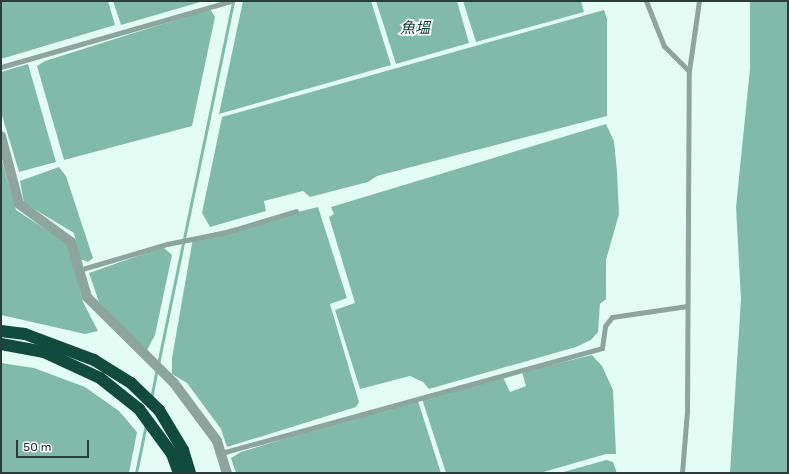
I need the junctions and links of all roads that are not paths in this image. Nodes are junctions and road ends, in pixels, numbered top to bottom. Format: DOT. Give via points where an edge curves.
graph roads {
  1 [pos="231,1"];
  2 [pos="646,1"];
  3 [pos="699,1"];
  4 [pos="1,67"];
  5 [pos="688,71"];
  6 [pos="1,136"];
  7 [pos="296,211"];
  8 [pos="79,270"];
  9 [pos="687,306"];
  10 [pos="1,331"];
  11 [pos="1,344"];
  12 [pos="221,453"];
  13 [pos="179,473"];
  14 [pos="190,473"];
  15 [pos="227,473"];
  16 [pos="682,473"];
  1 -- 4 [label="lane"];
  2 -- 5 [label="lane" via="664,46"];
  3 -- 5 [label="lane"];
  5 -- 9 [label="lane"];
  6 -- 8 [label="street" via="19,204 71,242"];
  7 -- 8 [label="lane" via="227,232 167,244"];
  8 -- 12 [label="street" via="87,298 174,383 217,441"];
  9 -- 12 [label="lane" via="612,317 605,326 602,348"];
  9 -- 16 [label="lane" via="687,411"];
  10 -- 14 [label="highway" via="25,334 94,360 131,383 151,402 183,450"];
  11 -- 13 [label="highway" via="44,352 100,378 139,409 172,454"];
  12 -- 15 [label="street"];
}
